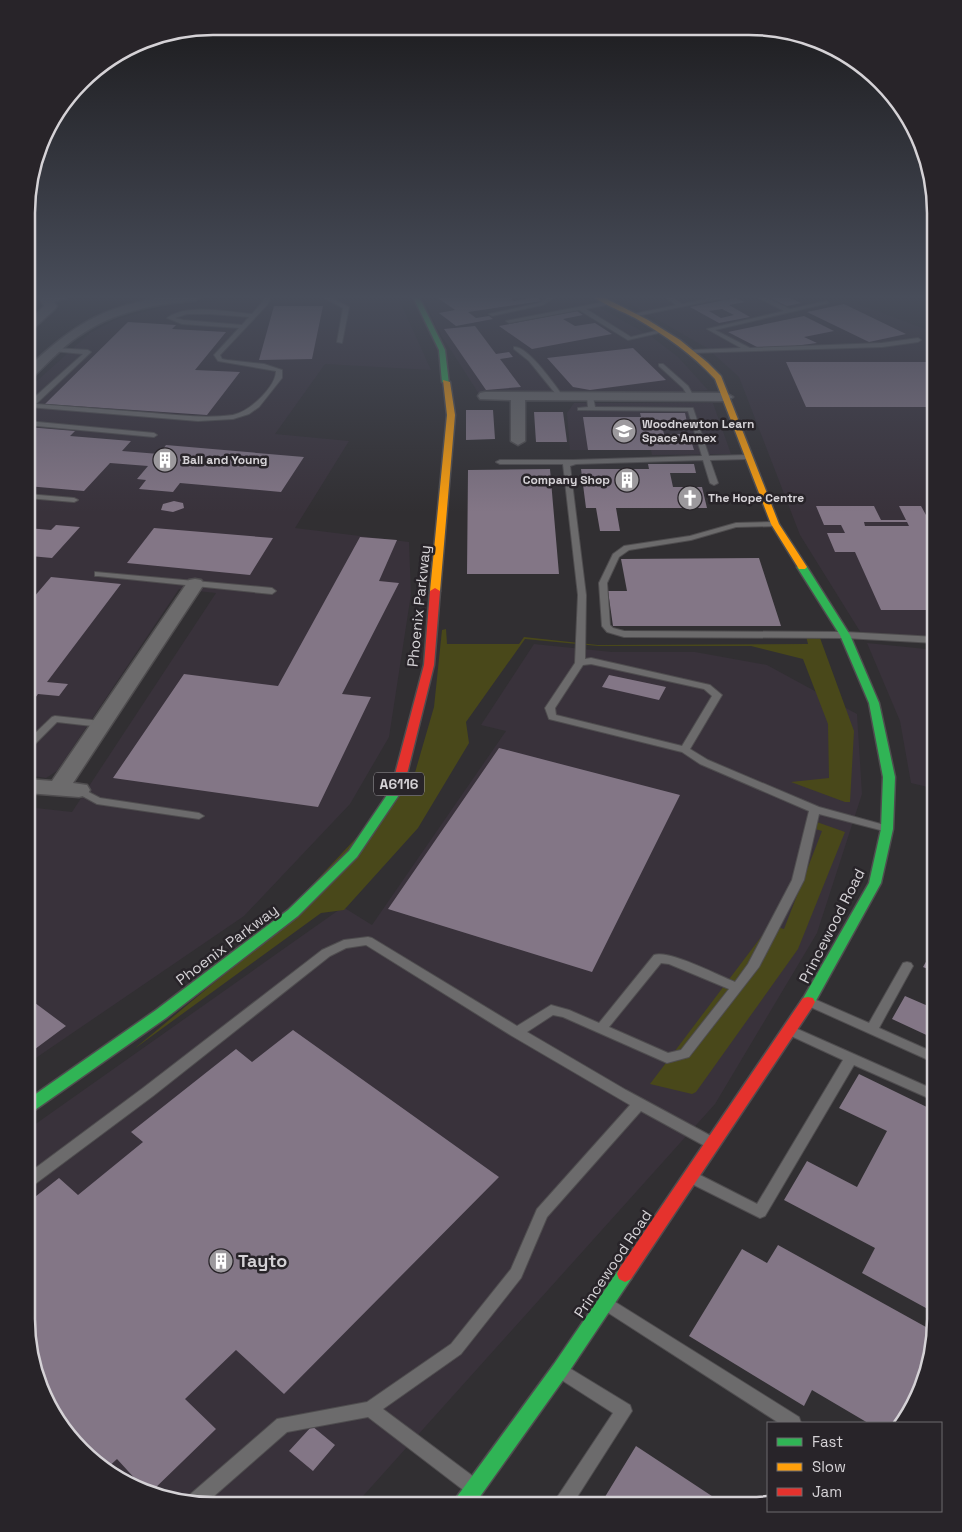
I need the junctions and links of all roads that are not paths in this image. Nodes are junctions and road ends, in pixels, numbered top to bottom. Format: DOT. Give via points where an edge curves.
graph roads {
  1 [pos="70,368"];
  2 [pos="275,368"];
  3 [pos="445,368"];
  4 [pos="538,368"];
  5 [pos="666,368"];
  6 [pos="710,368"];
  7 [pos="485,396"];
  8 [pos="518,396"];
  9 [pos="561,397"];
  10 [pos="691,397"];
  11 [pos="726,397"];
  12 [pos="35,400"];
  13 [pos="591,403"];
  14 [pos="35,405"];
  15 [pos="580,408"];
  16 [pos="35,425"];
  17 [pos="154,435"];
  18 [pos="518,441"];
  19 [pos="705,457"];
  20 [pos="748,457"];
  21 [pos="500,462"];
  22 [pos="575,462"];
  23 [pos="714,483"];
  24 [pos="35,497"];
  25 [pos="74,500"];
  26 [pos="775,524"];
  27 [pos="98,574"];
  28 [pos="195,584"];
  29 [pos="272,591"];
  30 [pos="846,635"];
  31 [pos="927,640"];
  32 [pos="580,663"];
  33 [pos="101,724"];
  34 [pos="35,739"];
  35 [pos="685,750"];
  36 [pos="35,787"];
  37 [pos="69,790"];
  38 [pos="815,809"];
  39 [pos="199,816"];
  40 [pos="887,829"];
  41 [pos="907,966"];
  42 [pos="737,988"];
  43 [pos="809,1001"];
  44 [pos="601,1029"];
  45 [pos="872,1030"];
  46 [pos="790,1031"];
  47 [pos="516,1033"];
  48 [pos="927,1054"];
  49 [pos="852,1058"];
  50 [pos="927,1092"];
  51 [pos="35,1102"];
  52 [pos="638,1105"];
  53 [pos="713,1144"];
  54 [pos="35,1176"];
  55 [pos="690,1176"];
  56 [pos="605,1303"];
  57 [pos="560,1370"];
  58 [pos="370,1409"];
  59 [pos="791,1422"];
  60 [pos="474,1488"];
  61 [pos="200,1497"];
  62 [pos="468,1497"];
  63 [pos="567,1497"];
  1 -- 12 [label="lane"];
  2 -- 14 [label="lane" via="279,370 279,378 257,406 233,417 207,419"];
  3 -- 51 [label="street, Phoenix Parkway / A6116" via="451,415 429,665 398,789 353,854 293,913 161,1014"];
  4 -- 9 [label="lane"];
  5 -- 10 [label="lane" via="686,387"];
  6 -- 11 [label="street, Princewood Road"];
  7 -- 8 [label="street"];
  8 -- 9 [label="street"];
  8 -- 18 [label="street"];
  9 -- 13 [label="street"];
  10 -- 11 [label="street"];
  10 -- 13 [label="street"];
  11 -- 20 [label="street, Princewood Road"];
  13 -- 15 [label="lane"];
  13 -- 19 [label="lane" via="691,409"];
  16 -- 17 [label="lane"];
  19 -- 20 [label="lane"];
  19 -- 22 [label="lane"];
  19 -- 23 [label="lane"];
  20 -- 26 [label="street, Princewood Road"];
  21 -- 22 [label="lane"];
  22 -- 32 [label="lane" via="566,465 582,595"];
  24 -- 25 [label="lane"];
  26 -- 30 [label="street, Princewood Road"];
  26 -- 30 [label="lane" via="736,525 691,538 627,548 616,556 603,582 606,626 624,634"];
  27 -- 28 [label="lane"];
  28 -- 29 [label="lane"];
  28 -- 33 [label="street"];
  30 -- 31 [label="lane"];
  30 -- 40 [label="street, Princewood Road" via="874,702 889,777"];
  32 -- 35 [label="lane" via="550,708 552,717"];
  32 -- 35 [label="lane" via="591,661 708,687 717,695"];
  33 -- 34 [label="lane" via="55,719"];
  33 -- 37 [label="street"];
  35 -- 38 [label="lane" via="704,762"];
  36 -- 37 [label="street"];
  37 -- 39 [label="lane" via="97,801"];
  38 -- 40 [label="lane"];
  38 -- 42 [label="lane" via="798,880 753,967"];
  40 -- 43 [label="street, Princewood Road" via="875,883"];
  41 -- 45 [label="lane"];
  42 -- 44 [label="lane" via="685,1054 667,1058"];
  42 -- 44 [label="lane" via="671,960 658,958"];
  43 -- 45 [label="lane"];
  43 -- 46 [label="street, Princewood Road"];
  44 -- 47 [label="lane" via="566,1013 551,1010"];
  45 -- 48 [label="lane"];
  46 -- 49 [label="lane"];
  46 -- 53 [label="street, Princewood Road"];
  47 -- 52 [label="lane"];
  47 -- 54 [label="lane" via="368,941 344,944 326,952"];
  49 -- 50 [label="lane"];
  49 -- 55 [label="lane" via="760,1212"];
  52 -- 53 [label="lane"];
  52 -- 58 [label="lane" via="542,1213 516,1273 456,1350"];
  53 -- 55 [label="street, Princewood Road"];
  55 -- 56 [label="street, Princewood Road"];
  56 -- 57 [label="street, Princewood Road"];
  56 -- 59 [label="lane"];
  57 -- 60 [label="street, Princewood Road"];
  57 -- 63 [label="lane" via="624,1411"];
  58 -- 60 [label="lane"];
  58 -- 61 [label="lane" via="283,1426"];
  60 -- 62 [label="street, Princewood Road"];
}
